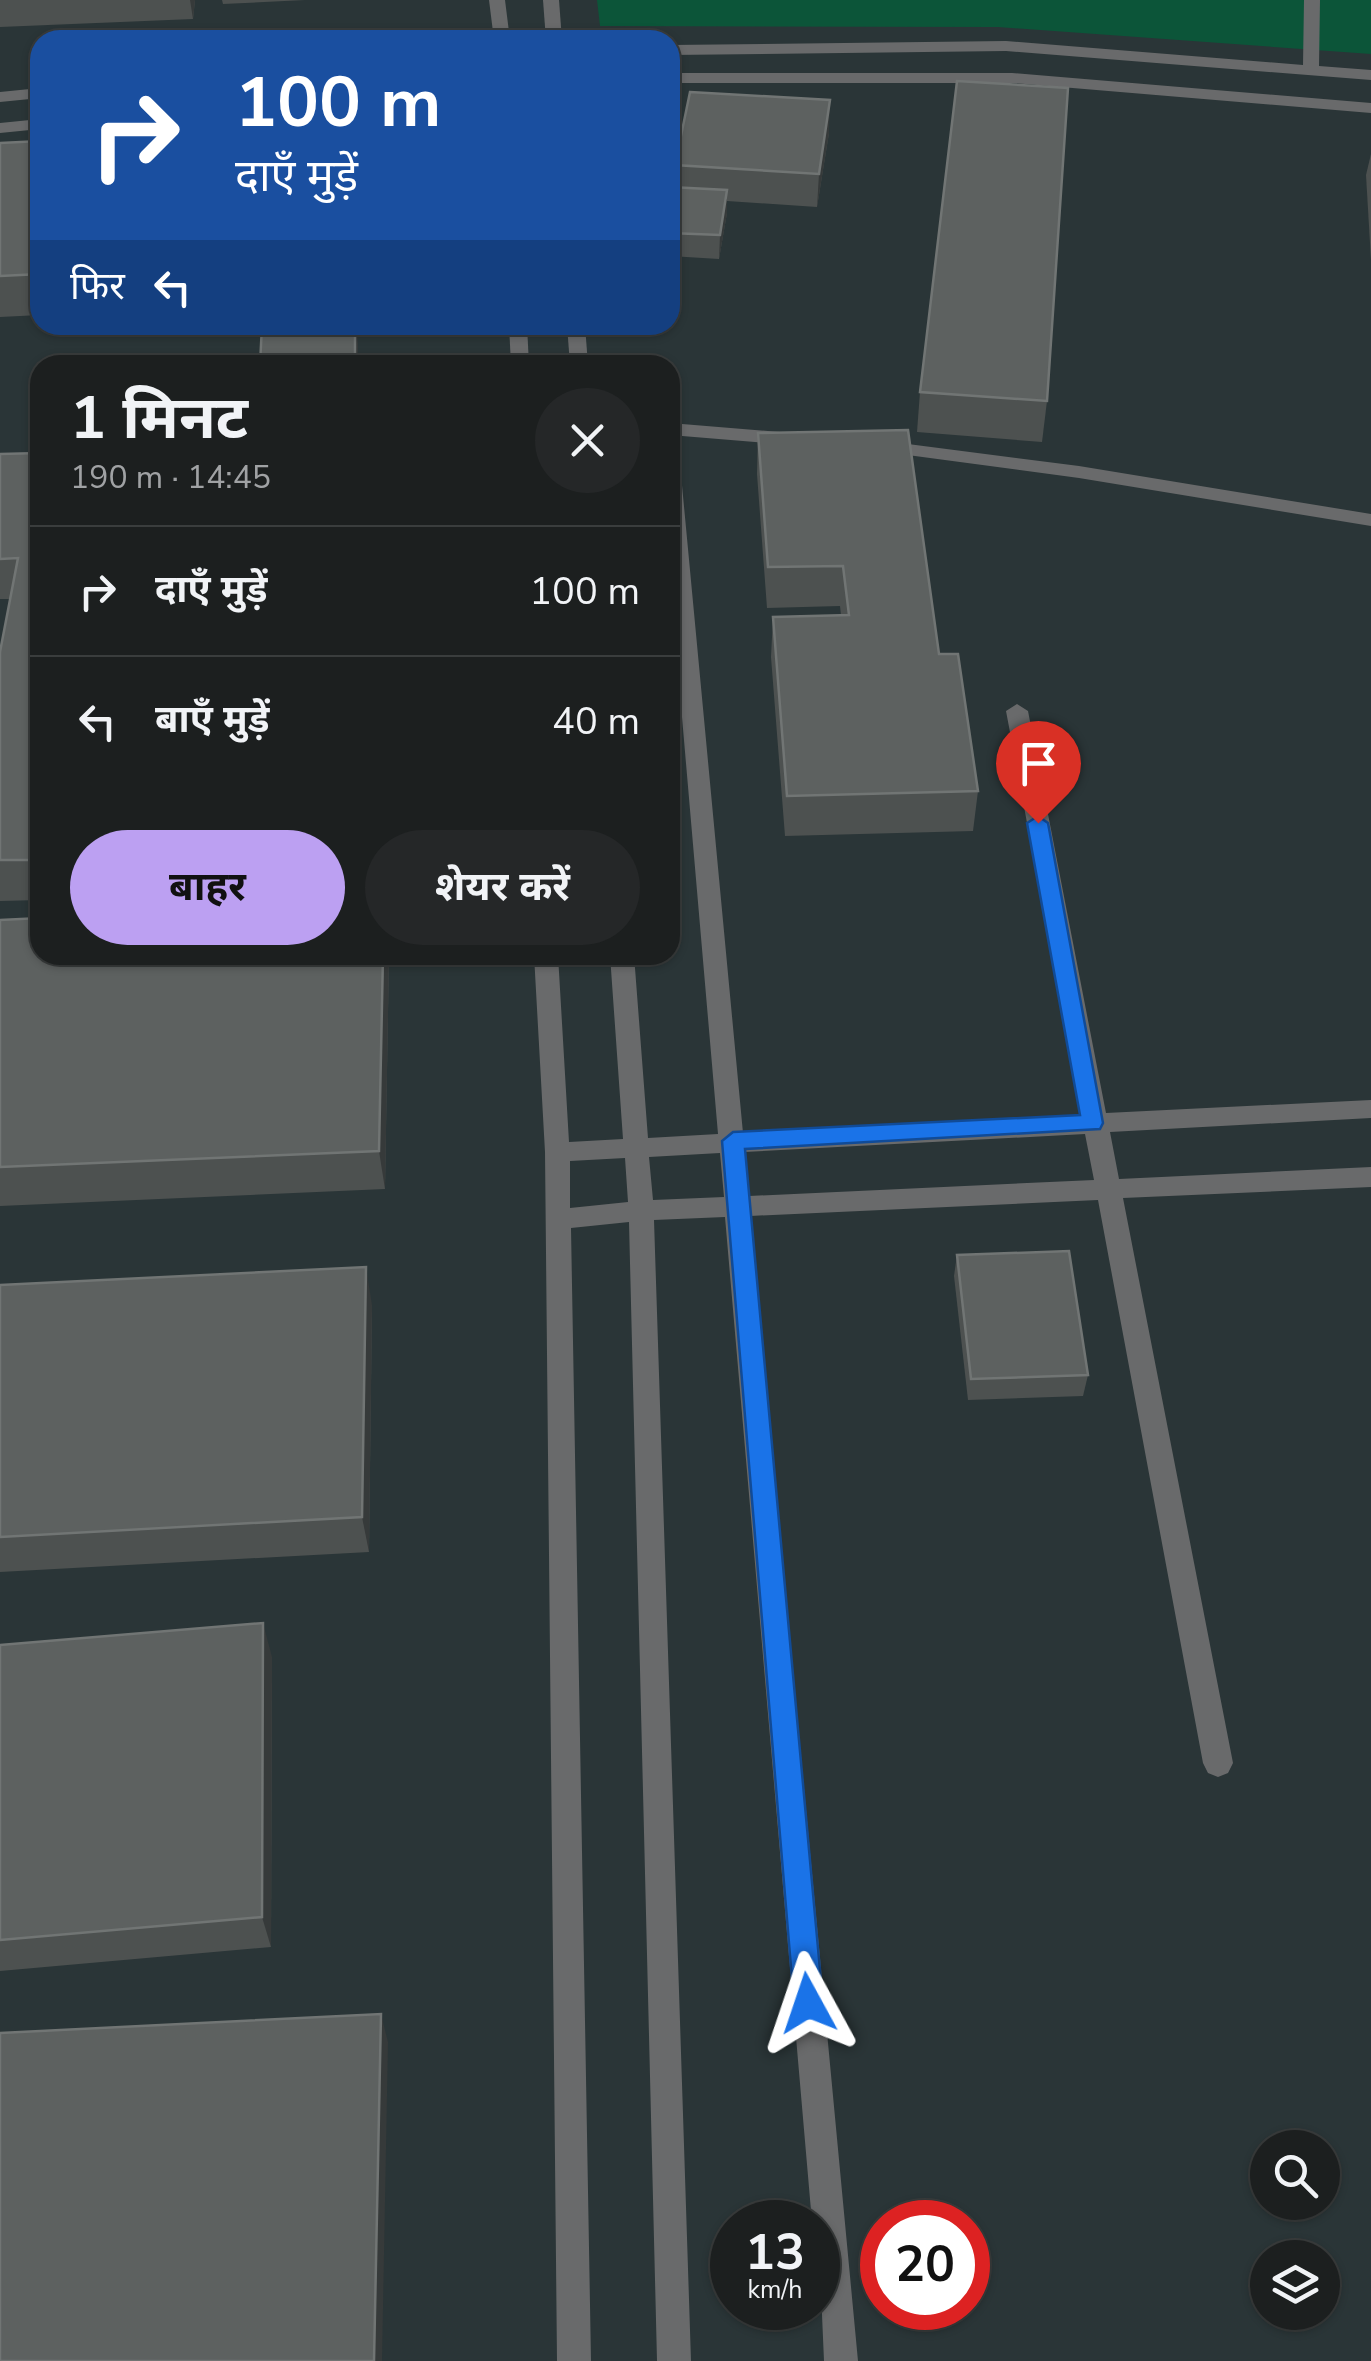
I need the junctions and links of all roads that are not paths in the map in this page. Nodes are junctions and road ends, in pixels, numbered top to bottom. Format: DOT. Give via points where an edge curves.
graph roads {
  1 [pos="497,0"];
  2 [pos="550,0"];
  3 [pos="1312,0"];
  4 [pos="501,30"];
  5 [pos="553,30"];
  6 [pos="680,50"];
  7 [pos="1258,66"];
  8 [pos="1311,71"];
  9 [pos="1371,75"];
  10 [pos="680,78"];
  11 [pos="30,94"];
  12 [pos="0,97"];
  13 [pos="1254,98"];
  14 [pos="1371,108"];
  15 [pos="30,125"];
  16 [pos="0,128"];
  17 [pos="680,430"];
  18 [pos="819,442"];
  19 [pos="856,444"];
  20 [pos="1371,520"];
  21 [pos="680,571"];
  22 [pos="1017,711"];
  23 [pos="547,965"];
  24 [pos="623,965"];
  25 [pos="1371,1109"];
  26 [pos="1092,1123"];
  27 [pos="733,1141"];
  28 [pos="635,1146"];
  29 [pos="557,1152"];
  30 [pos="1371,1178"];
  31 [pos="1108,1190"];
  32 [pos="737,1207"];
  33 [pos="641,1211"];
  34 [pos="555,1220"];
  35 [pos="1218,1763"];
  36 [pos="574,2361"];
  37 [pos="674,2361"];
  38 [pos="841,2361"];
  1 -- 4 [label="lane"];
  2 -- 5 [label="lane"];
  3 -- 8 [label="lane"];
  6 -- 7 [label="lane" via="1006,46"];
  7 -- 8 [label="lane"];
  7 -- 13 [label="lane"];
  8 -- 9 [label="lane"];
  10 -- 13 [label="lane" via="1012,78"];
  11 -- 12 [label="lane"];
  13 -- 14 [label="lane"];
  15 -- 16 [label="lane"];
  17 -- 18 [label="lane"];
  19 -- 20 [label="lane"];
  21 -- 27 [label="lane"];
  22 -- 26 [label="lane"];
  23 -- 29 [label="lane"];
  24 -- 28 [label="lane"];
  25 -- 26 [label="lane"];
  26 -- 27 [label="lane"];
  26 -- 31 [label="lane"];
  27 -- 28 [label="lane"];
  27 -- 32 [label="lane"];
  28 -- 29 [label="lane"];
  28 -- 33 [label="lane"];
  29 -- 34 [label="lane"];
  30 -- 31 [label="lane"];
  31 -- 32 [label="lane"];
  31 -- 35 [label="lane"];
  32 -- 33 [label="lane"];
  32 -- 38 [label="lane"];
  33 -- 34 [label="lane"];
  33 -- 37 [label="lane"];
  34 -- 36 [label="lane"];
}
